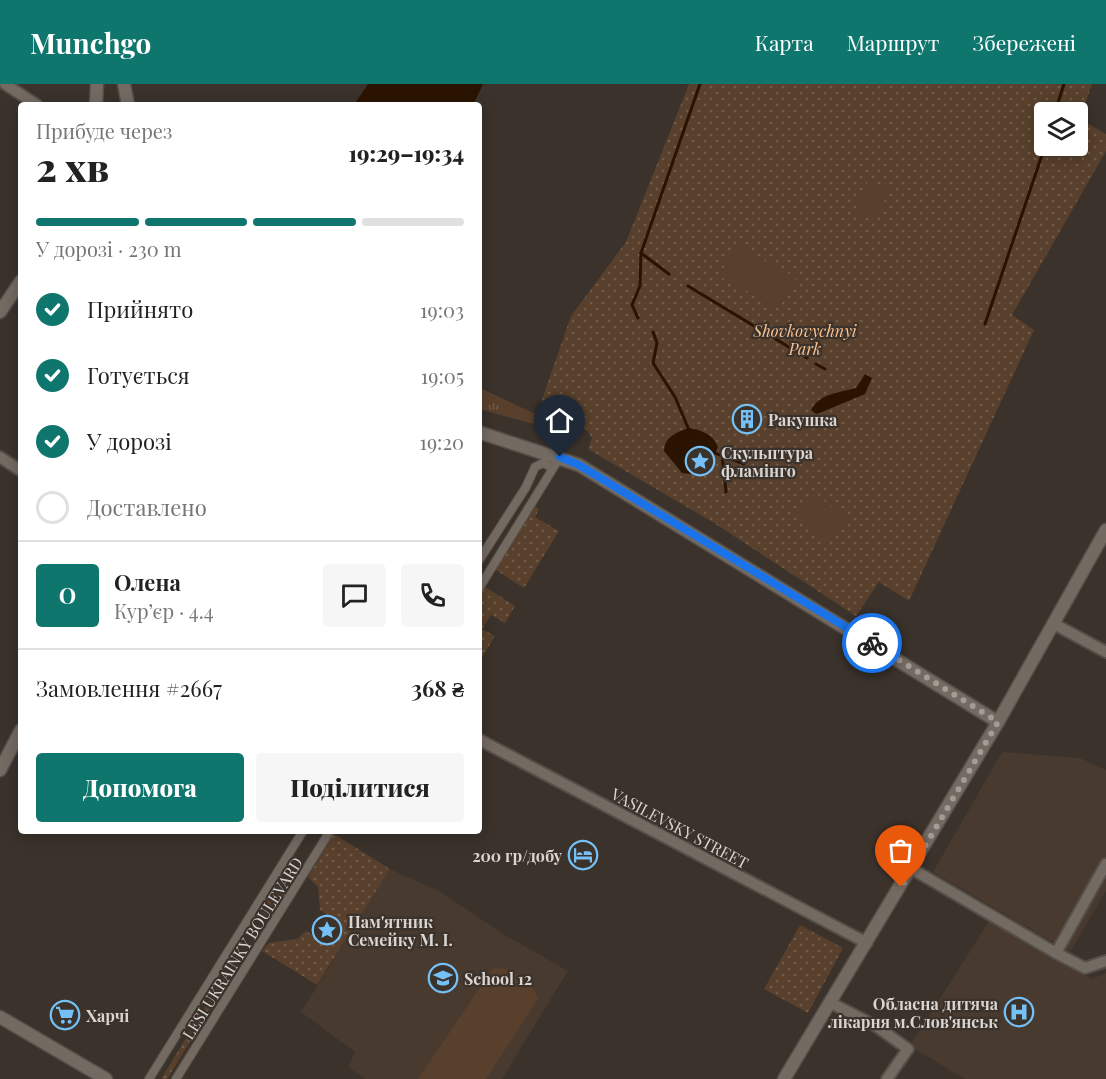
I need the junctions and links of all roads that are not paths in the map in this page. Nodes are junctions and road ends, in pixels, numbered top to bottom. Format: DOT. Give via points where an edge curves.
graph roads {
  1 [pos="5,84"];
  2 [pos="124,84"];
  3 [pos="97,87"];
  4 [pos="32,102"];
  5 [pos="94,102"];
  6 [pos="127,102"];
  7 [pos="18,285"];
  8 [pos="0,312"];
  9 [pos="482,434"];
  10 [pos="0,456"];
  11 [pos="556,462"];
  12 [pos="18,469"];
  13 [pos="534,470"];
  14 [pos="547,479"];
  15 [pos="1106,530"];
  16 [pos="491,542"];
  17 [pos="504,549"];
  18 [pos="482,556"];
  19 [pos="482,584"];
  20 [pos="1054,624"];
  21 [pos="1106,652"];
  22 [pos="998,722"];
  23 [pos="18,736"];
  24 [pos="482,741"];
  25 [pos="0,770"];
  26 [pos="301,834"];
  27 [pos="328,834"];
  28 [pos="1106,864"];
  29 [pos="912,868"];
  30 [pos="867,943"];
  31 [pos="1056,953"];
  32 [pos="1106,961"];
  33 [pos="831,1003"];
  34 [pos="0,1017"];
  35 [pos="106,1079"];
  36 [pos="149,1079"];
  37 [pos="176,1079"];
  38 [pos="784,1079"];
  39 [pos="887,1079"];
  1 -- 4 [label="street"];
  2 -- 6 [label="street"];
  3 -- 5 [label="street"];
  7 -- 8 [label="street"];
  9 -- 11 [label="street"];
  10 -- 12 [label="street"];
  11 -- 13 [label="street" via="543,463"];
  11 -- 14 [label="street"];
  11 -- 22 [label="street" via="579,465"];
  13 -- 14 [label="street" via="538,479"];
  13 -- 16 [label="street"];
  14 -- 17 [label="street"];
  15 -- 20 [label="street"];
  16 -- 17 [label="street"];
  16 -- 18 [label="street"];
  17 -- 19 [label="street"];
  20 -- 21 [label="street"];
  20 -- 22 [label="street"];
  22 -- 29 [label="street"];
  23 -- 25 [label="street"];
  24 -- 30 [label="street, VASILEVSKY STREET"];
  26 -- 36 [label="street, LESI UKRAINKY BOULEVARD"];
  27 -- 37 [label="street, LESI UKRAINKY BOULEVARD"];
  28 -- 31 [label="street"];
  29 -- 30 [label="street"];
  29 -- 31 [label="street"];
  30 -- 33 [label="street"];
  31 -- 32 [label="street" via="1085,968"];
  33 -- 38 [label="street"];
  33 -- 39 [label="street" via="876,1026 908,1049"];
  34 -- 35 [label="street"];
}
